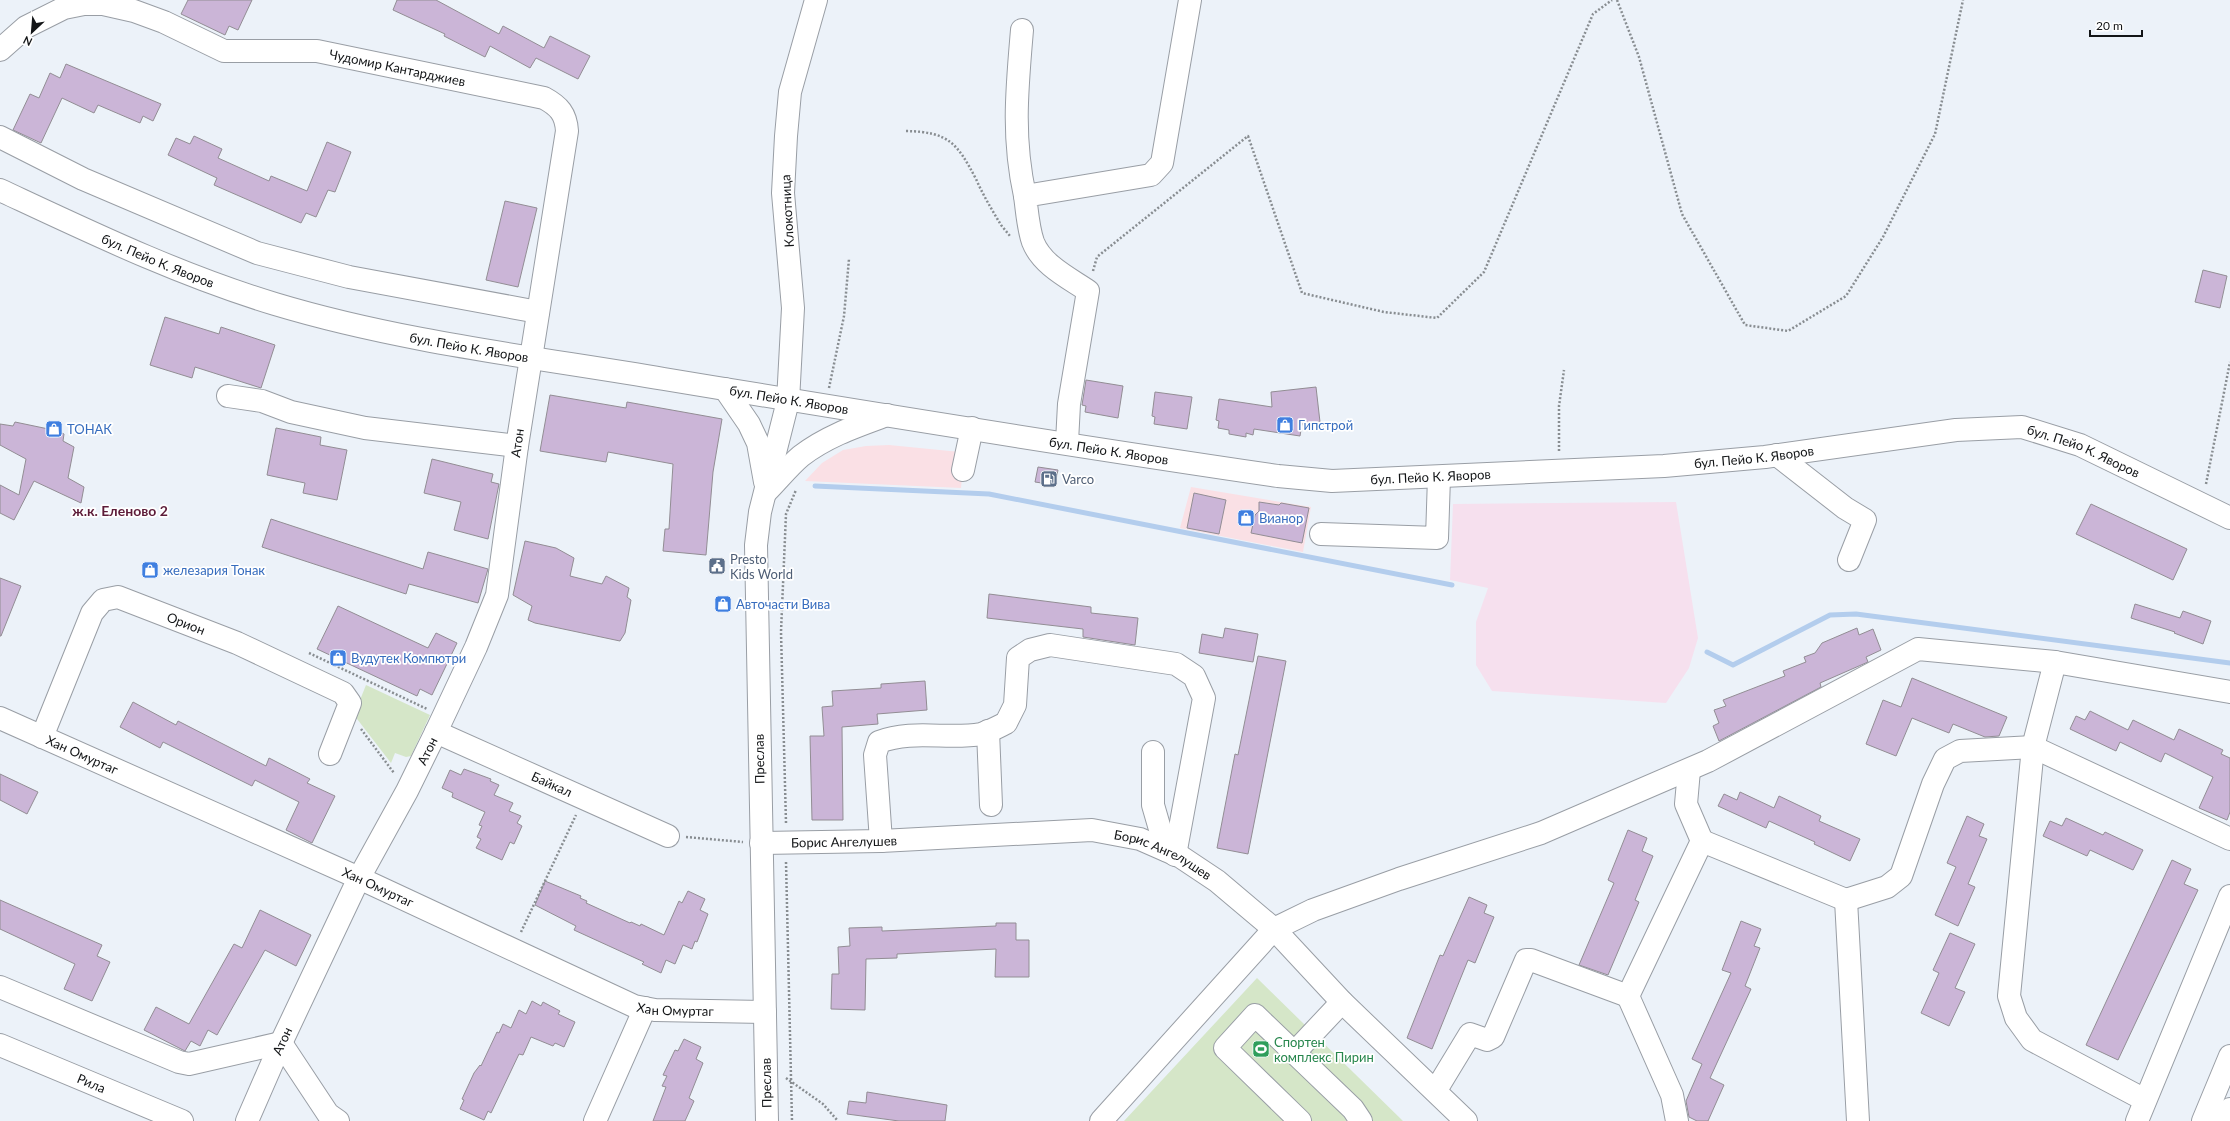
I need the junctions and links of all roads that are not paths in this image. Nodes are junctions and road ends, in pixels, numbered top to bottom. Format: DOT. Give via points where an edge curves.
graph roads {
  1 [pos="816,0"];
  2 [pos="1190,0"];
  3 [pos="1022,30"];
  4 [pos="0,50"];
  5 [pos="0,137"];
  6 [pos="0,190"];
  7 [pos="1025,196"];
  8 [pos="538,312"];
  9 [pos="531,357"];
  10 [pos="725,389"];
  11 [pos="228,396"];
  12 [pos="788,401"];
  13 [pos="888,414"];
  14 [pos="972,428"];
  15 [pos="1067,442"];
  16 [pos="517,446"];
  17 [pos="1777,455"];
  18 [pos="963,470"];
  19 [pos="1439,477"];
  20 [pos="767,491"];
  21 [pos="2230,518"];
  22 [pos="1321,534"];
  23 [pos="1849,560"];
  24 [pos="2054,662"];
  25 [pos="2230,692"];
  26 [pos="0,718"];
  27 [pos="440,724"];
  28 [pos="988,731"];
  29 [pos="42,737"];
  30 [pos="2034,747"];
  31 [pos="1153,752"];
  32 [pos="330,754"];
  33 [pos="1689,770"];
  34 [pos="991,805"];
  35 [pos="668,836"];
  36 [pos="2230,839"];
  37 [pos="881,841"];
  38 [pos="1702,841"];
  39 [pos="761,843"];
  40 [pos="1170,852"];
  41 [pos="359,878"];
  42 [pos="2230,896"];
  43 [pos="1846,900"];
  44 [pos="1274,929"];
  45 [pos="0,987"];
  46 [pos="1628,996"];
  47 [pos="1342,1002"];
  48 [pos="645,1008"];
  49 [pos="765,1012"];
  50 [pos="281,1043"];
  51 [pos="0,1045"];
  52 [pos="1294,1053"];
  53 [pos="2230,1056"];
  54 [pos="1436,1090"];
  55 [pos="2145,1100"];
  56 [pos="2230,1109"];
  57 [pos="182,1121"];
  58 [pos="247,1121"];
  59 [pos="338,1121"];
  60 [pos="594,1121"];
  61 [pos="767,1121"];
  62 [pos="1101,1121"];
  63 [pos="1300,1121"];
  64 [pos="1361,1121"];
  65 [pos="1466,1121"];
  66 [pos="1677,1121"];
  67 [pos="1858,1121"];
  68 [pos="2136,1121"];
  69 [pos="2203,1121"];
  70 [pos="2225,1121"];
  1 -- 12 [label="street, Клокотница" via="790,92 786,136 783,193 793,308"];
  2 -- 7 [label="street" via="1168,132 1162,163 1158,170 1151,175"];
  3 -- 7 [label="street" via="1015,115 1016,142"];
  4 -- 8 [label="street, Чудомир Кантарджиев" via="26,27 64,8 103,4 134,11 164,22 224,51 317,52 544,98 563,112 567,131"];
  5 -- 8 [label="street" via="83,179 257,253 349,277"];
  6 -- 9 [label="street, бул. Пейо К. Яворов" via="163,265 276,304 380,331"];
  7 -- 15 [label="street" via="1033,242 1054,268 1088,290 1069,404"];
  8 -- 9 [label="street, Чудомир Кантарджиев"];
  9 -- 10 [label="street, бул. Пейо К. Яворов"];
  9 -- 16 [label="street, Атон"];
  10 -- 12 [label="street, бул. Пейо К. Яворов"];
  10 -- 20 [label="street" via="749,424 758,443"];
  11 -- 16 [label="street" via="262,401 291,412 365,428"];
  12 -- 13 [label="street, бул. Пейо К. Яворов"];
  12 -- 20 [label="street, Преслав"];
  13 -- 14 [label="street, бул. Пейо К. Яворов"];
  13 -- 20 [label="street" via="839,433 820,444 801,457"];
  14 -- 15 [label="street, бул. Пейо К. Яворов"];
  14 -- 18 [label="street"];
  15 -- 19 [label="street, бул. Пейо К. Яворов" via="1310,480"];
  16 -- 27 [label="street, Атон" via="496,596 476,647"];
  17 -- 19 [label="street, бул. Пейо К. Яворов" via="1664,466"];
  17 -- 21 [label="street, бул. Пейо К. Яворов" via="1956,430 2022,427 2080,446"];
  17 -- 23 [label="street" via="1845,508 1865,520"];
  19 -- 22 [label="street" via="1437,538"];
  20 -- 39 [label="street, Преслав" via="758,519 756,545"];
  24 -- 25 [label="street"];
  24 -- 30 [label="street"];
  24 -- 33 [label="street" via="1918,649"];
  26 -- 29 [label="street, Хан Омуртаг"];
  27 -- 35 [label="street, Байкал" via="584,798"];
  27 -- 41 [label="street, Атон"];
  28 -- 34 [label="street"];
  28 -- 37 [label="street" via="981,734 888,738 879,742 875,755"];
  28 -- 40 [label="street" via="1006,723 1015,705 1018,658 1030,650 1050,645 1176,664 1194,676 1204,698"];
  29 -- 32 [label="street, Орион" via="92,613 103,600 118,597 236,643 343,693 350,703"];
  29 -- 41 [label="street, Хан Омуртаг"];
  30 -- 36 [label="street"];
  30 -- 43 [label="street" via="1960,751 1946,759 1933,784 1901,876 1888,887"];
  30 -- 55 [label="street" via="2009,996 2016,1018 2032,1040"];
  31 -- 40 [label="street" via="1153,805"];
  33 -- 38 [label="street" via="1686,804"];
  33 -- 44 [label="street" via="1541,833 1399,878 1313,910"];
  37 -- 39 [label="street, Борис Ангелушев"];
  37 -- 40 [label="street, Борис Ангелушев" via="1092,830 1140,839"];
  38 -- 43 [label="street"];
  38 -- 46 [label="street"];
  39 -- 49 [label="street, Преслав"];
  40 -- 44 [label="street, Борис Ангелушев" via="1217,881"];
  41 -- 48 [label="street, Хан Омуртаг" via="615,998"];
  41 -- 50 [label="street, Атон"];
  42 -- 55 [label="street"];
  43 -- 67 [label="street"];
  44 -- 47 [label="street, Борис Ангелушев"];
  44 -- 62 [label="street"];
  45 -- 50 [label="street" via="189,1064"];
  46 -- 54 [label="street" via="1526,960 1493,1037 1487,1040 1470,1034"];
  46 -- 66 [label="street" via="1672,1095"];
  47 -- 52 [label="street"];
  47 -- 54 [label="street, Борис Ангелушев"];
  48 -- 49 [label="street, Хан Омуртаг"];
  48 -- 60 [label="street"];
  49 -- 61 [label="street, Преслав"];
  50 -- 58 [label="street, Атон"];
  50 -- 59 [label="street" via="328,1114"];
  51 -- 57 [label="street, Рила"];
  52 -- 63 [label="street" via="1255,1015 1225,1048"];
  52 -- 64 [label="street" via="1352,1109"];
  53 -- 69 [label="street"];
  54 -- 65 [label="street, Борис Ангелушев"];
  55 -- 68 [label="street"];
  56 -- 70 [label="street"];
}
